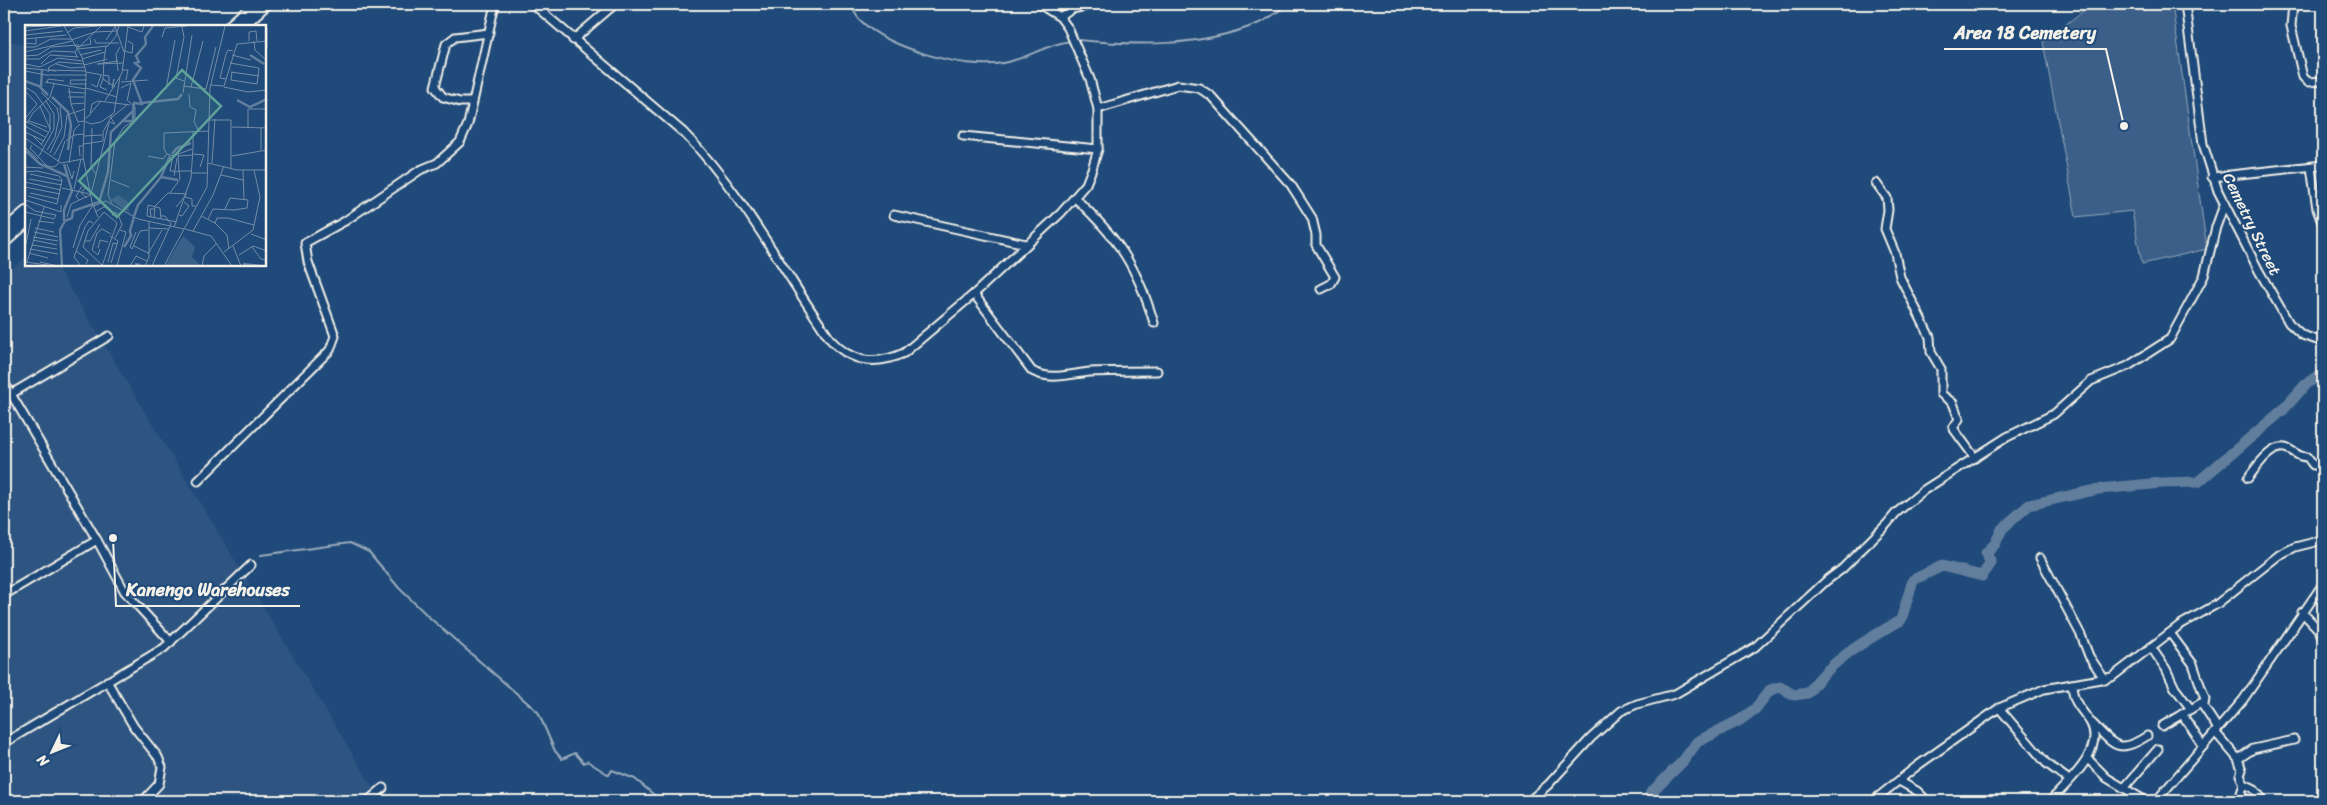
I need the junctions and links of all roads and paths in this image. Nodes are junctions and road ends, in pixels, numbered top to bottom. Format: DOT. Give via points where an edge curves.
graph roads {
  1 [pos="255,4"];
  2 [pos="266,4"];
  3 [pos="495,4"];
  4 [pos="533,4"];
  5 [pos="614,4"];
  6 [pos="1038,4"];
  7 [pos="1096,4"];
  8 [pos="2185,4"];
  9 [pos="2293,4"];
  10 [pos="1060,17"];
  11 [pos="231,25"];
  12 [pos="243,25"];
  13 [pos="489,33"];
  14 [pos="573,40"];
  15 [pos="2323,81"];
  16 [pos="473,102"];
  17 [pos="1098,109"];
  18 [pos="963,136"];
  19 [pos="1098,149"];
  20 [pos="2323,165"];
  21 [pos="2311,167"];
  22 [pos="2212,177"];
  23 [pos="1876,183"];
  24 [pos="1075,198"];
  25 [pos="2224,205"];
  26 [pos="25,213"];
  27 [pos="894,214"];
  28 [pos="25,223"];
  29 [pos="2323,225"];
  30 [pos="4,231"];
  31 [pos="4,242"];
  32 [pos="1026,244"];
  33 [pos="1321,288"];
  34 [pos="974,294"];
  35 [pos="1154,324"];
  36 [pos="109,336"];
  37 [pos="2323,342"];
  38 [pos="1157,371"];
  39 [pos="4,382"];
  40 [pos="11,394"];
  41 [pos="1975,458"];
  42 [pos="2323,465"];
  43 [pos="2248,478"];
  44 [pos="198,481"];
  45 [pos="97,540"];
  46 [pos="2323,540"];
  47 [pos="2040,558"];
  48 [pos="251,565"];
  49 [pos="2323,584"];
  50 [pos="4,595"];
  51 [pos="2302,612"];
  52 [pos="2170,632"];
  53 [pos="2323,638"];
  54 [pos="171,642"];
  55 [pos="2151,648"];
  56 [pos="2105,680"];
  57 [pos="107,681"];
  58 [pos="2072,684"];
  59 [pos="2204,705"];
  60 [pos="1999,708"];
  61 [pos="2190,709"];
  62 [pos="2182,714"];
  63 [pos="2090,722"];
  64 [pos="2162,726"];
  65 [pos="2216,731"];
  66 [pos="2147,736"];
  67 [pos="2294,740"];
  68 [pos="4,743"];
  69 [pos="2203,746"];
  70 [pos="2158,749"];
  71 [pos="2088,759"];
  72 [pos="2238,759"];
  73 [pos="2069,780"];
  74 [pos="1899,781"];
  75 [pos="2244,784"];
  76 [pos="383,788"];
  77 [pos="2124,788"];
  78 [pos="2160,800"];
  79 [pos="143,801"];
  80 [pos="368,801"];
  81 [pos="1529,801"];
  82 [pos="1873,801"];
  83 [pos="1927,801"];
  84 [pos="2050,801"];
  85 [pos="2146,801"];
  86 [pos="2246,801"];
  87 [pos="2264,801"];
  1 -- 11 [label="highway"];
  2 -- 12 [label="highway"];
  3 -- 13 [label="street"];
  4 -- 14 [label="street"];
  5 -- 14 [label="street"];
  6 -- 10 [label="street"];
  7 -- 10 [label="street" via="1072,9"];
  8 -- 22 [label="street, Cemetry Street" via="2203,144"];
  9 -- 15 [label="street" via="2291,26 2302,78 2308,82"];
  10 -- 17 [label="street" via="1084,61"];
  13 -- 16 [label="street"];
  13 -- 16 [label="street" via="455,37 446,44 436,87 443,97"];
  14 -- 34 [label="street" via="702,151 744,208 830,339 848,355 867,361 897,356"];
  16 -- 44 [label="street" via="463,136 447,155 305,243 308,262 335,336 333,346"];
  17 -- 19 [label="street"];
  17 -- 33 [label="street" via="1178,85 1199,88 1211,96 1305,204 1315,226 1318,252 1334,277 1331,284"];
  18 -- 19 [label="street"];
  19 -- 24 [label="street" via="1086,184"];
  20 -- 21 [label="street"];
  21 -- 22 [label="street"];
  21 -- 29 [label="street" via="2317,209"];
  22 -- 25 [label="street, Cemetry Street"];
  23 -- 41 [label="street" via="1887,198 1885,229 1900,277 1930,337 1931,352 1941,369 1941,394 1953,403 1958,419 1953,428"];
  24 -- 32 [label="street"];
  24 -- 35 [label="street" via="1101,222 1125,254 1140,281"];
  25 -- 37 [label="street, Cemetry Street" via="2289,323 2302,335"];
  25 -- 41 [label="street" via="2204,276 2170,340 2128,366 2092,381 2054,414 2007,437"];
  26 -- 30 [label="highway"];
  27 -- 32 [label="street"];
  28 -- 31 [label="highway"];
  32 -- 34 [label="street"];
  34 -- 38 [label="street" via="1037,373 1057,376"];
  36 -- 40 [label="street"];
  39 -- 40 [label="street"];
  40 -- 45 [label="street"];
  41 -- 81 [label="street" via="1924,490 1896,513 1842,569 1755,647 1675,694 1621,711"];
  42 -- 43 [label="street" via="2312,465 2307,457 2299,457 2281,448 2262,461"];
  45 -- 50 [label="street"];
  45 -- 54 [label="street" via="125,592"];
  46 -- 52 [label="street" via="2279,555 2217,604"];
  47 -- 56 [label="street" via="2089,656"];
  48 -- 54 [label="street"];
  49 -- 51 [label="street"];
  51 -- 53 [label="street"];
  51 -- 65 [label="street" via="2243,700"];
  52 -- 55 [label="street"];
  52 -- 59 [label="street" via="2193,664"];
  54 -- 57 [label="street"];
  55 -- 56 [label="street"];
  55 -- 61 [label="street"];
  56 -- 58 [label="street"];
  57 -- 68 [label="street"];
  57 -- 79 [label="street" via="162,767 159,784"];
  58 -- 60 [label="street" via="2033,692"];
  58 -- 63 [label="street" via="2075,702"];
  59 -- 61 [label="street" via="2200,703"];
  59 -- 65 [label="street"];
  60 -- 73 [label="street" via="2046,763"];
  60 -- 74 [label="street"];
  61 -- 62 [label="street"];
  62 -- 64 [label="street"];
  62 -- 69 [label="street"];
  63 -- 66 [label="street" via="2110,741 2121,746 2130,746"];
  63 -- 71 [label="street" via="2093,738"];
  65 -- 69 [label="street"];
  65 -- 72 [label="street"];
  67 -- 72 [label="street" via="2253,749"];
  69 -- 78 [label="street"];
  70 -- 77 [label="street"];
  71 -- 73 [label="street"];
  71 -- 77 [label="street" via="2107,778"];
  72 -- 75 [label="street"];
  73 -- 84 [label="street"];
  74 -- 82 [label="street"];
  74 -- 83 [label="street"];
  75 -- 86 [label="street" via="2241,793"];
  75 -- 87 [label="street"];
  76 -- 80 [label="street"];
  77 -- 85 [label="street"];
}
